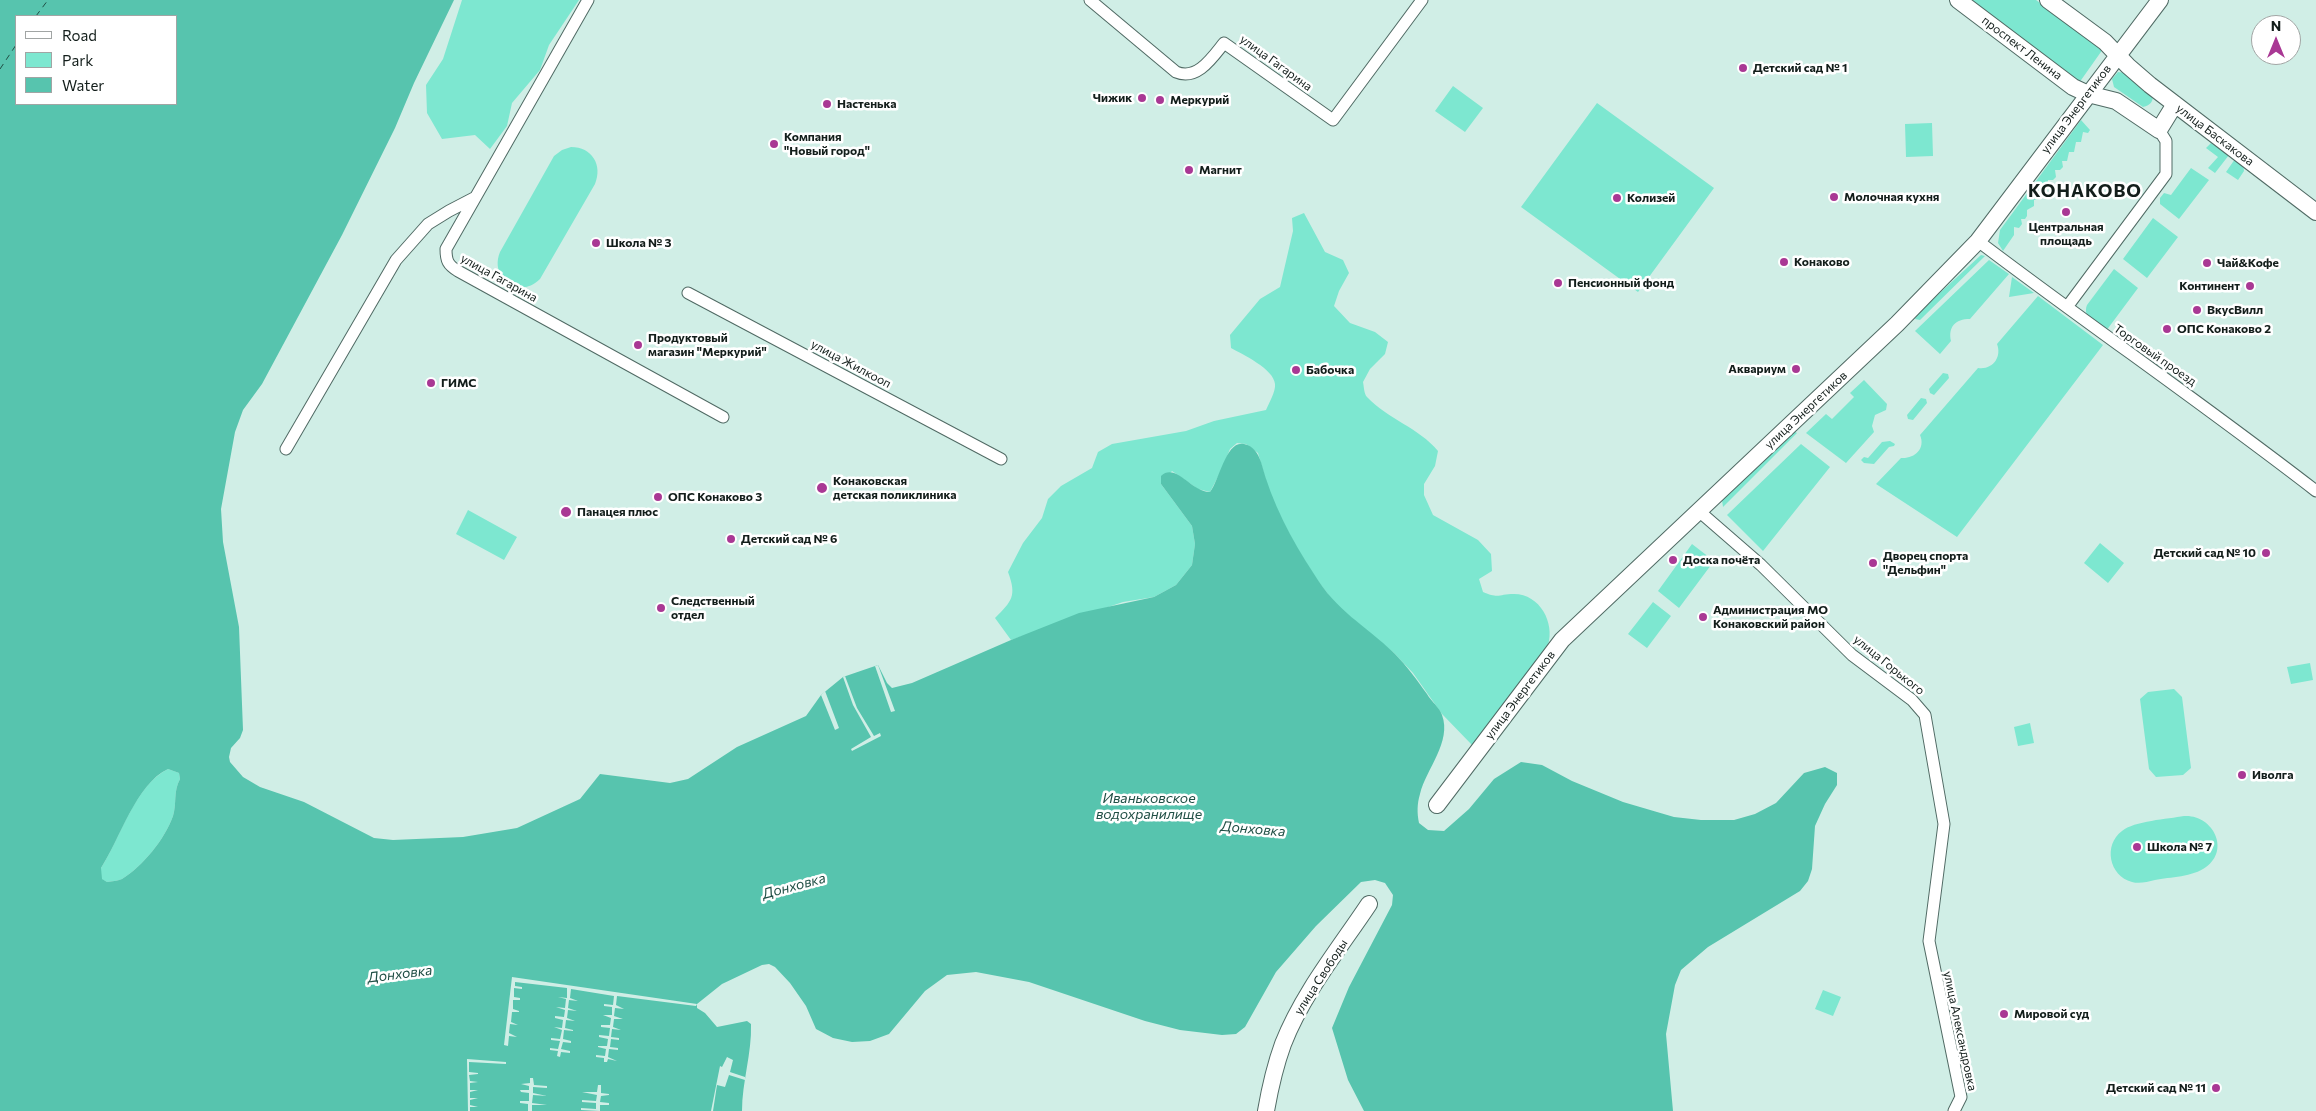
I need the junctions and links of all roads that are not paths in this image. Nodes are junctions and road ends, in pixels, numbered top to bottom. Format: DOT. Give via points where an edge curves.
graph roads {
  1 [pos="588,0"];
  2 [pos="1090,0"];
  3 [pos="1422,0"];
  4 [pos="1958,0"];
  5 [pos="2048,0"];
  6 [pos="2160,0"];
  7 [pos="2118,54"];
  8 [pos="2088,94"];
  9 [pos="2175,104"];
  10 [pos="2159,130"];
  11 [pos="474,198"];
  12 [pos="2316,212"];
  13 [pos="1978,241"];
  14 [pos="688,293"];
  15 [pos="2067,307"];
  16 [pos="723,417"];
  17 [pos="286,449"];
  18 [pos="1001,459"];
  19 [pos="2316,491"];
  20 [pos="1700,512"];
  21 [pos="1437,805"];
  22 [pos="1370,904"];
  23 [pos="1930,956"];
  24 [pos="1266,1111"];
  25 [pos="1954,1111"];
  1 -- 11 [label="street, улица Гагарина"];
  2 -- 3 [label="street, улица Гагарина" via="1184,76 1194,74 1224,43 1333,120"];
  4 -- 8 [label="main road, проспект Ленина" via="2073,87"];
  5 -- 7 [label="main road"];
  6 -- 7 [label="main road, улица Энергетиков"];
  7 -- 8 [label="main road, улица Энергетиков"];
  7 -- 9 [label="main road, улица Баскакова"];
  8 -- 10 [label="main road, проспект Ленина" via="2116,101"];
  8 -- 13 [label="main road, улица Энергетиков"];
  9 -- 10 [label="main road"];
  9 -- 12 [label="main road, улица Баскакова"];
  10 -- 15 [label="street" via="2166,141 2166,174"];
  11 -- 16 [label="street, улица Гагарина" via="446,249 449,266"];
  11 -- 17 [label="street" via="428,224 396,260"];
  13 -- 15 [label="street, Торговый проезд"];
  13 -- 20 [label="main road, улица Энергетиков" via="1897,324"];
  14 -- 18 [label="street, улица Жилкооп"];
  15 -- 19 [label="street, Торговый проезд"];
  20 -- 21 [label="main road, улица Энергетиков" via="1562,640"];
  20 -- 23 [label="street, улица Горького" via="1761,565 1852,655 1912,700 1925,716 1944,824 1928,941"];
  22 -- 24 [label="main road, улица Свободы" via="1294,1019 1277,1060"];
  23 -- 25 [label="street, улица Александровка" via="1961,1097"];
}
